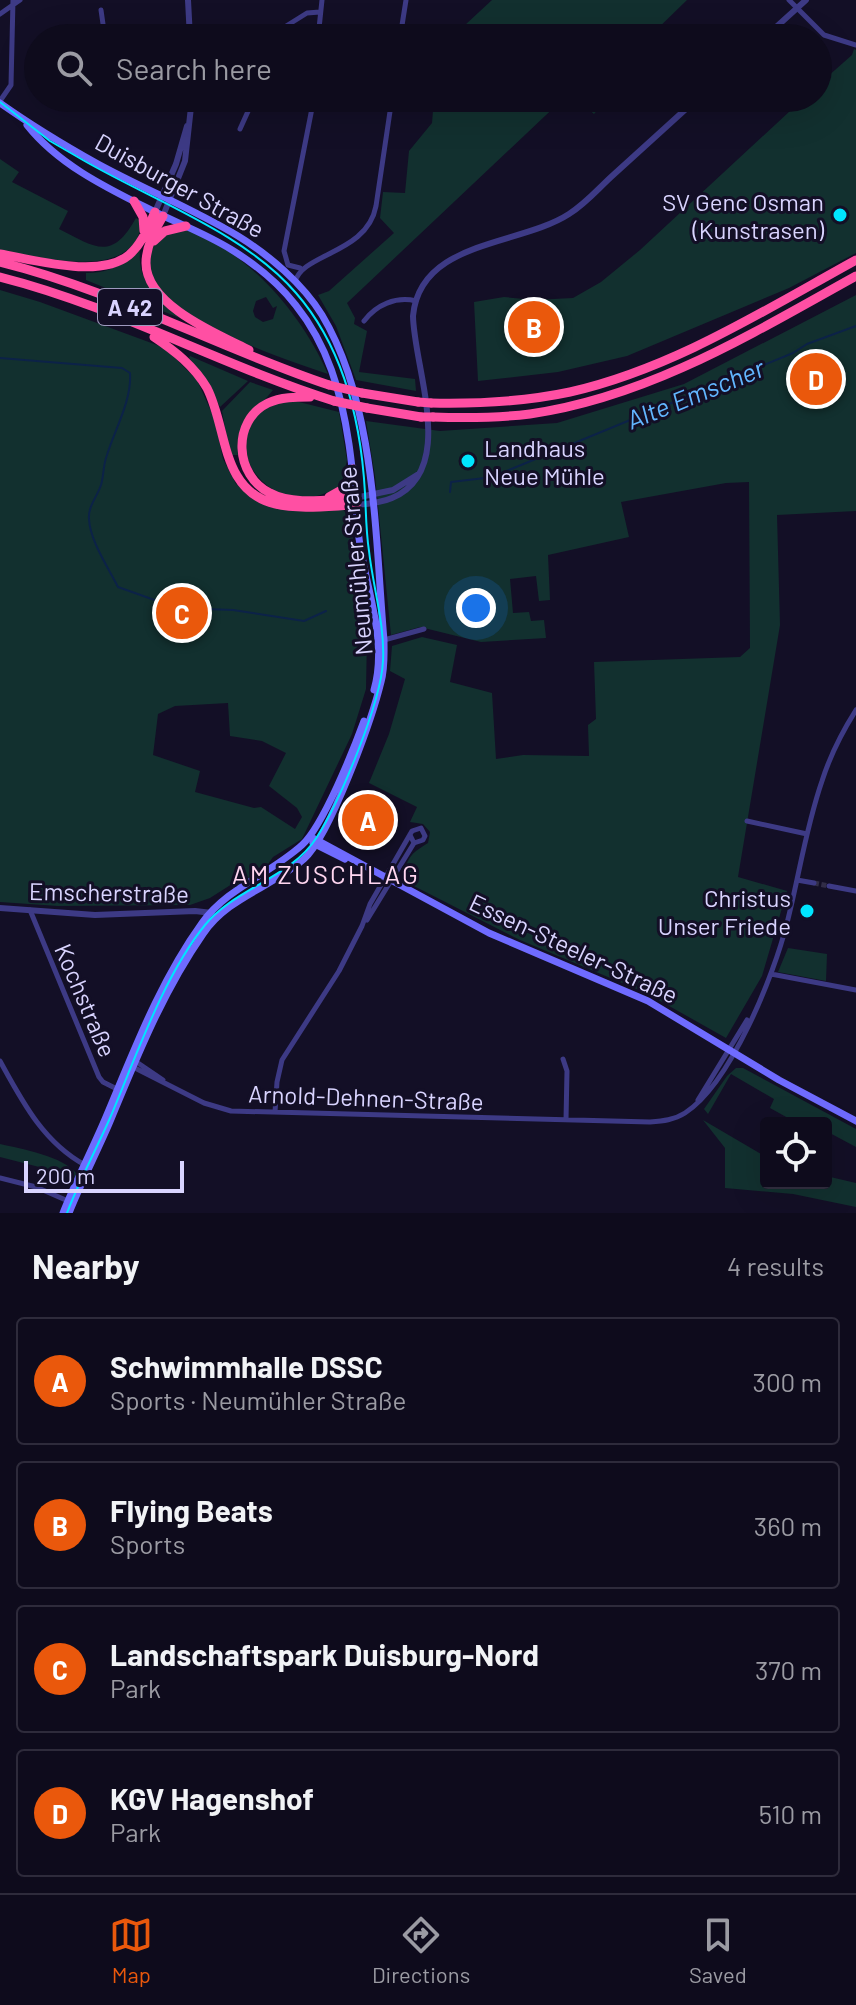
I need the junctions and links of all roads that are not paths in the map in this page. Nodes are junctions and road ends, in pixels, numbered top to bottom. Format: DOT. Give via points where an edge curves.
graph roads {
  1 [pos="20,0"];
  2 [pos="188,0"];
  3 [pos="322,0"];
  4 [pos="406,0"];
  5 [pos="789,0"];
  6 [pos="806,0"];
  7 [pos="13,2"];
  8 [pos="796,8"];
  9 [pos="101,10"];
  10 [pos="320,12"];
  11 [pos="0,14"];
  12 [pos="103,24"];
  13 [pos="189,24"];
  14 [pos="289,24"];
  15 [pos="319,24"];
  16 [pos="402,24"];
  17 [pos="779,24"];
  18 [pos="813,24"];
  19 [pos="832,38"];
  20 [pos="856,45"];
  21 [pos="0,102"];
  22 [pos="190,112"];
  23 [pos="248,112"];
  24 [pos="311,112"];
  25 [pos="390,112"];
  26 [pos="683,112"];
  27 [pos="189,119"];
  28 [pos="23,120"];
  29 [pos="240,129"];
  30 [pos="163,196"];
  31 [pos="171,200"];
  32 [pos="134,201"];
  33 [pos="159,214"];
  34 [pos="186,226"];
  35 [pos="144,234"];
  36 [pos="149,246"];
  37 [pos="284,251"];
  38 [pos="0,254"];
  39 [pos="268,258"];
  40 [pos="856,260"];
  41 [pos="0,262"];
  42 [pos="301,269"];
  43 [pos="856,276"];
  44 [pos="0,277"];
  45 [pos="295,283"];
  46 [pos="416,301"];
  47 [pos="364,321"];
  48 [pos="135,324"];
  49 [pos="334,338"];
  50 [pos="323,347"];
  51 [pos="259,358"];
  52 [pos="322,397"];
  53 [pos="353,469"];
  54 [pos="326,499"];
  55 [pos="372,500"];
  56 [pos="356,502"];
  57 [pos="424,629"];
  58 [pos="381,640"];
  59 [pos="856,710"];
  60 [pos="747,821"];
  61 [pos="325,824"];
  62 [pos="807,834"];
  63 [pos="410,835"];
  64 [pos="314,841"];
  65 [pos="414,843"];
  66 [pos="334,852"];
  67 [pos="306,857"];
  68 [pos="388,879"];
  69 [pos="797,880"];
  70 [pos="814,883"];
  71 [pos="829,886"];
  72 [pos="856,891"];
  73 [pos="0,908"];
  74 [pos="30,910"];
  75 [pos="213,914"];
  76 [pos="771,974"];
  77 [pos="856,990"];
  78 [pos="731,1051"];
  79 [pos="563,1059"];
  80 [pos="0,1061"];
  81 [pos="132,1064"];
  82 [pos="120,1090"];
  83 [pos="275,1112"];
  84 [pos="566,1120"];
  85 [pos="856,1121"];
  86 [pos="87,1166"];
  87 [pos="0,1178"];
  88 [pos="68,1201"];
  89 [pos="66,1213"];
  1 -- 7 [label="street"];
  2 -- 13 [label="street"];
  3 -- 10 [label="street"];
  4 -- 16 [label="street"];
  5 -- 8 [label="street"];
  6 -- 8 [label="street"];
  7 -- 11 [label="street"];
  7 -- 21 [label="street" via="11,85"];
  8 -- 17 [label="street"];
  8 -- 18 [label="street"];
  9 -- 12 [label="street"];
  10 -- 14 [label="street"];
  10 -- 15 [label="street"];
  19 -- 20 [label="street"];
  21 -- 28 [label="main road, Duisburger Straße"];
  22 -- 27 [label="street"];
  23 -- 29 [label="street"];
  24 -- 37 [label="street"];
  25 -- 42 [label="street" via="371,222 357,238"];
  26 -- 46 [label="street" via="571,213 452,259 425,282"];
  27 -- 30 [label="street"];
  27 -- 31 [label="street" via="185,161"];
  28 -- 30 [label="main road, Duisburger Straße"];
  28 -- 32 [label="main road, Duisburger Straße" via="67,161"];
  30 -- 31 [label="main road, Duisburger Straße"];
  30 -- 33 [label="street"];
  31 -- 33 [label="street"];
  31 -- 39 [label="main road, Duisburger Straße"];
  32 -- 33 [label="main road, Duisburger Straße"];
  32 -- 35 [label="highway"];
  33 -- 34 [label="main road, Duisburger Straße"];
  33 -- 35 [label="highway"];
  33 -- 36 [label="highway"];
  34 -- 36 [label="highway" via="165,231"];
  34 -- 50 [label="main road, Duisburger Straße" via="264,272 296,306"];
  35 -- 38 [label="highway" via="132,253 105,266"];
  36 -- 51 [label="highway" via="149,279 163,298"];
  37 -- 39 [label="street"];
  37 -- 42 [label="street" via="288,265"];
  39 -- 45 [label="main road, Duisburger Straße"];
  40 -- 51 [label="highway, A 42, bridge" via="675,355 621,377 530,399 495,404 418,402 329,385"];
  41 -- 51 [label="highway, A 42" via="98,293"];
  42 -- 45 [label="street"];
  43 -- 52 [label="highway, A 42, bridge" via="710,355 620,393 532,414 421,417"];
  44 -- 48 [label="highway, A 42"];
  45 -- 49 [label="main road, Duisburger Straße"];
  46 -- 47 [label="street" via="391,301"];
  46 -- 55 [label="street" via="414,335 430,442 427,457 414,484 393,498"];
  48 -- 52 [label="highway, A 42"];
  48 -- 56 [label="highway" via="179,354 201,378 231,469 250,492 289,506"];
  49 -- 55 [label="main road, Neumühler Straße" via="363,429"];
  50 -- 53 [label="main road, Neumühler Straße" via="348,427"];
  52 -- 54 [label="highway" via="265,404 247,423 241,445 246,470 272,495"];
  53 -- 54 [label="highway" via="345,488"];
  53 -- 56 [label="main road, Neumühler Straße"];
  54 -- 56 [label="highway"];
  55 -- 56 [label="street"];
  55 -- 58 [label="main road, Neumühler Straße"];
  56 -- 58 [label="main road, Neumühler Straße" via="360,557"];
  57 -- 58 [label="street"];
  58 -- 61 [label="main road, Neumühler Straße" via="383,671 373,710"];
  58 -- 64 [label="main road, Neumühler Straße" via="368,709"];
  59 -- 62 [label="street, Arnold-Dehnen-Straße" via="826,770"];
  60 -- 62 [label="street"];
  61 -- 64 [label="main road, Neumühler Straße"];
  61 -- 66 [label="main road"];
  62 -- 69 [label="street, Arnold-Dehnen-Straße"];
  63 -- 65 [label="street"];
  63 -- 65 [label="street" via="416,829 424,831 423,840"];
  63 -- 68 [label="street"];
  64 -- 66 [label="main road, Essen-Steeler-Straße"];
  64 -- 67 [label="main road, Neumühler Straße"];
  64 -- 75 [label="main road, Neumühler Straße" via="237,890"];
  65 -- 68 [label="street"];
  66 -- 67 [label="main road"];
  66 -- 68 [label="main road, Essen-Steeler-Straße"];
  67 -- 75 [label="main road, Neumühler Straße"];
  68 -- 78 [label="main road, Essen-Steeler-Straße" via="489,933 648,1001"];
  68 -- 83 [label="street" via="370,904 339,971 282,1060"];
  69 -- 70 [label="street"];
  69 -- 76 [label="street, Arnold-Dehnen-Straße"];
  71 -- 72 [label="street"];
  73 -- 74 [label="street, Emscherstraße"];
  74 -- 75 [label="street, Emscherstraße"];
  74 -- 82 [label="street, Kochstraße" via="99,1077"];
  75 -- 81 [label="main road, Neumühler Straße" via="164,985"];
  76 -- 77 [label="street"];
  76 -- 78 [label="street, Arnold-Dehnen-Straße"];
  78 -- 84 [label="street, Arnold-Dehnen-Straße" via="695,1104 681,1115 663,1121"];
  78 -- 85 [label="main road, Essen-Steeler-Straße"];
  79 -- 84 [label="street"];
  80 -- 86 [label="street" via="42,1130"];
  81 -- 82 [label="main road, Neumühler Straße"];
  81 -- 83 [label="street, Arnold-Dehnen-Straße" via="218,1108"];
  82 -- 86 [label="main road, Neumühler Straße"];
  83 -- 84 [label="street, Arnold-Dehnen-Straße"];
  86 -- 88 [label="main road, Neumühler Straße"];
  86 -- 89 [label="main road, Neumühler Straße"];
  87 -- 88 [label="street"];
  88 -- 89 [label="main road, Neumühler Straße"];
}
